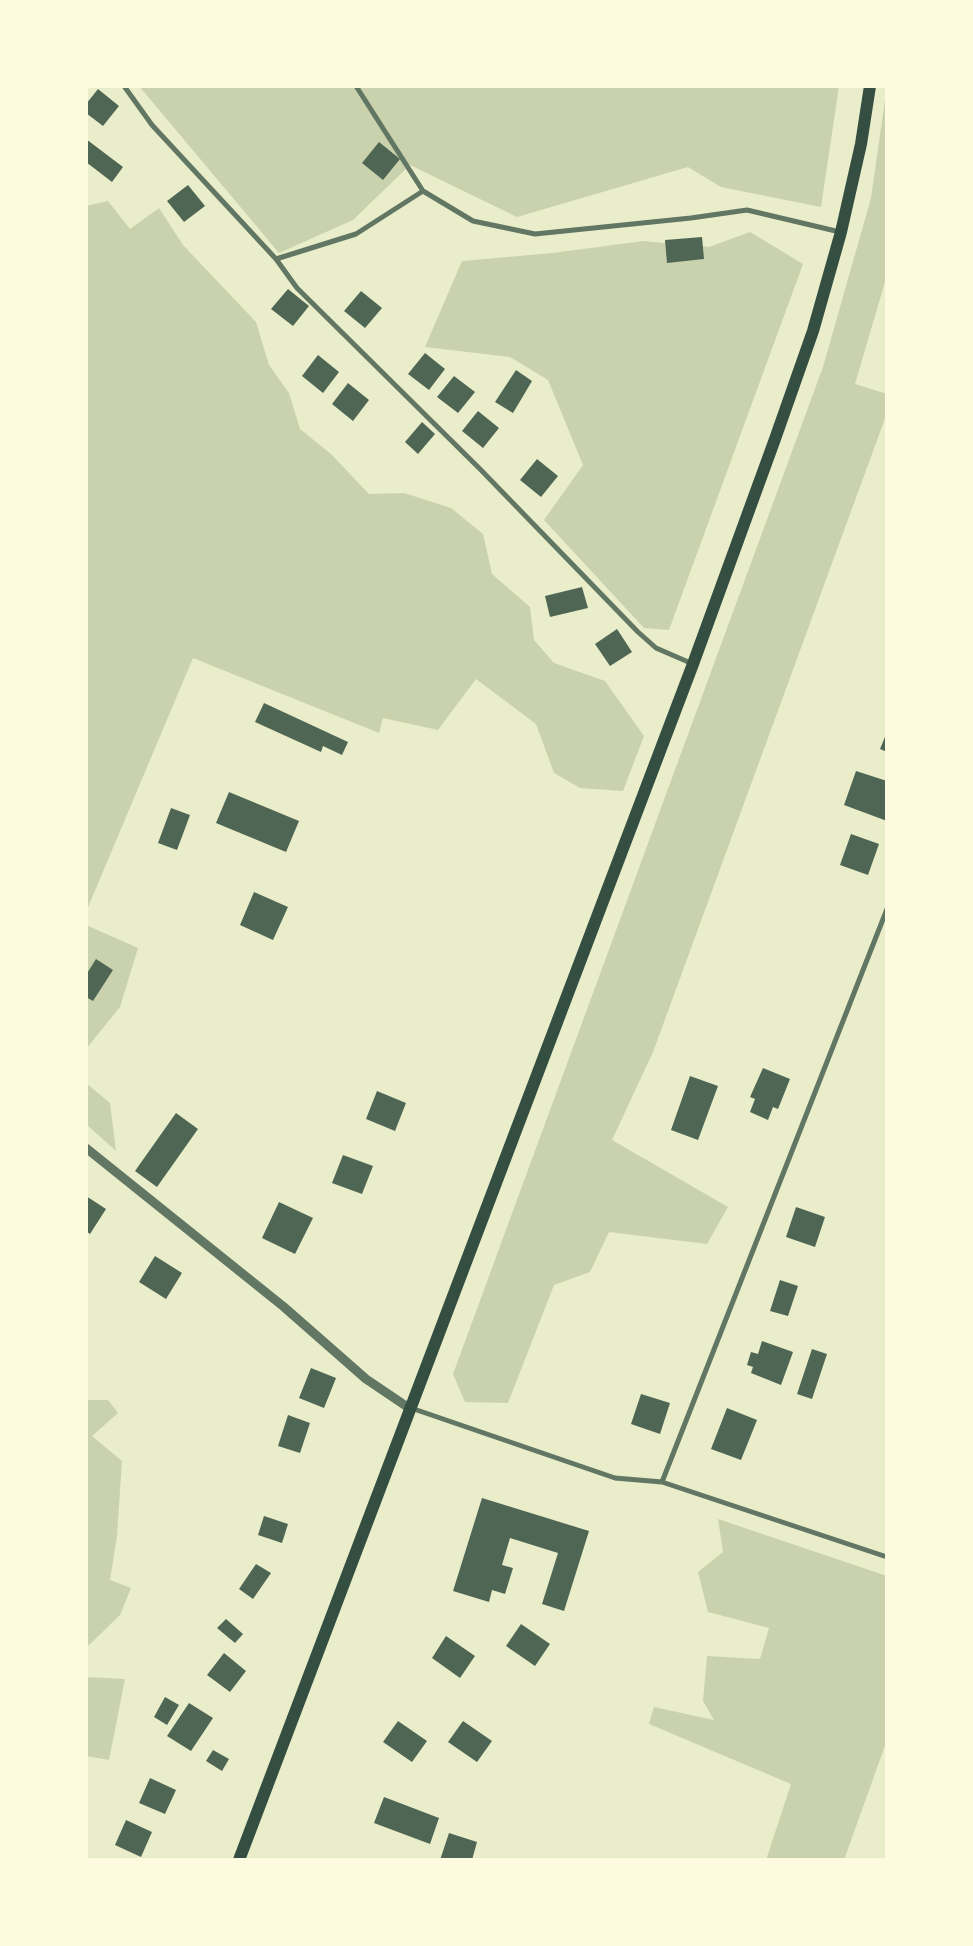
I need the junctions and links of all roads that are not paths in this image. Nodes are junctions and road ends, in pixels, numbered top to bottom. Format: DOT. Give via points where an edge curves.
graph roads {
  1 [pos="124,86"];
  2 [pos="356,86"];
  3 [pos="870,86"];
  4 [pos="423,191"];
  5 [pos="841,232"];
  6 [pos="276,259"];
  7 [pos="693,664"];
  8 [pos="887,909"];
  9 [pos="86,1148"];
  10 [pos="409,1408"];
  11 [pos="662,1482"];
  12 [pos="887,1556"];
  13 [pos="239,1860"];
  1 -- 6 [label="street" via="152,124"];
  2 -- 4 [label="street"];
  3 -- 5 [label="main road"];
  4 -- 5 [label="street" via="474,221 536,234 747,210"];
  4 -- 6 [label="street" via="356,234"];
  5 -- 7 [label="main road" via="813,331"];
  6 -- 7 [label="street" via="297,288 480,468 638,632 656,648"];
  7 -- 10 [label="main road"];
  8 -- 11 [label="street"];
  9 -- 10 [label="street" via="284,1307 366,1380"];
  10 -- 11 [label="street" via="615,1478"];
  10 -- 13 [label="main road"];
  11 -- 12 [label="street"];
}
